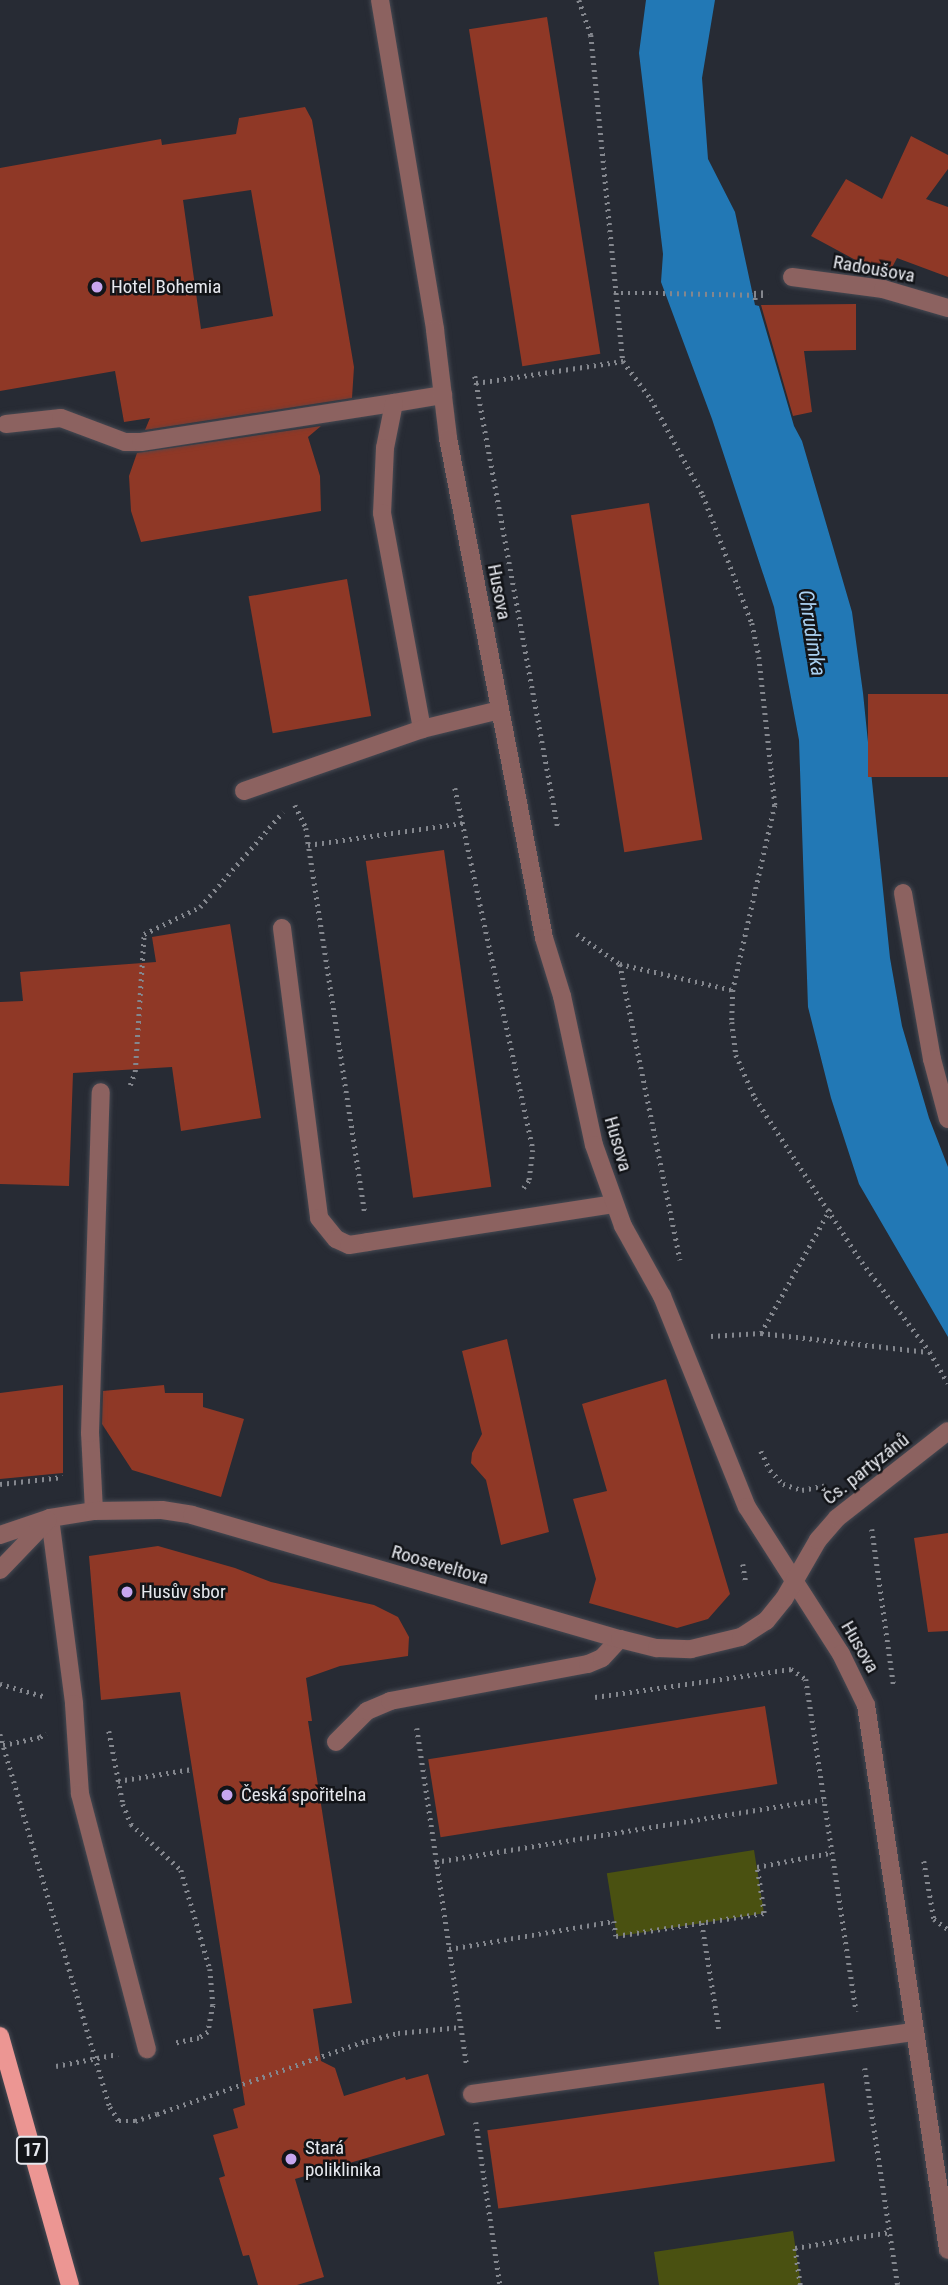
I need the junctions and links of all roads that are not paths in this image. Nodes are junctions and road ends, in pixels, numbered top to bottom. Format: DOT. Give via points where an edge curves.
graph roads {
  1 [pos="380,0"];
  2 [pos="792,278"];
  3 [pos="948,308"];
  4 [pos="443,395"];
  5 [pos="394,403"];
  6 [pos="6,424"];
  7 [pos="500,710"];
  8 [pos="422,730"];
  9 [pos="244,792"];
  10 [pos="904,893"];
  11 [pos="282,928"];
  12 [pos="102,1092"];
  13 [pos="948,1119"];
  14 [pos="614,1204"];
  15 [pos="948,1431"];
  16 [pos="94,1511"];
  17 [pos="50,1518"];
  18 [pos="0,1535"];
  19 [pos="0,1570"];
  20 [pos="795,1581"];
  21 [pos="620,1639"];
  22 [pos="336,1742"];
  23 [pos="915,2032"];
  24 [pos="0,2036"];
  25 [pos="146,2049"];
  26 [pos="472,2094"];
  27 [pos="948,2249"];
  28 [pos="70,2285"];
  1 -- 4 [label="street, Husova"];
  2 -- 3 [label="street, Radoušova" via="883,289"];
  4 -- 5 [label="street"];
  4 -- 7 [label="street, Husova"];
  5 -- 6 [label="street" via="141,442 125,442 61,418"];
  5 -- 8 [label="street" via="385,448 382,513"];
  7 -- 8 [label="street"];
  7 -- 14 [label="street, Husova" via="544,938 562,996 594,1145"];
  8 -- 9 [label="street"];
  10 -- 13 [label="street" via="932,1059"];
  11 -- 14 [label="street" via="319,1218 336,1239 349,1245"];
  12 -- 16 [label="street" via="90,1443"];
  14 -- 20 [label="street, Husova" via="662,1296 747,1507"];
  15 -- 20 [label="street, Čs. partyzánů" via="836,1518"];
  16 -- 17 [label="street, Rooseveltova"];
  16 -- 21 [label="street, Rooseveltova" via="138,1508 192,1515"];
  17 -- 18 [label="street, Rooseveltova"];
  17 -- 19 [label="street"];
  17 -- 25 [label="street" via="74,1704 80,1794"];
  20 -- 21 [label="street, Rooseveltova" via="766,1621 741,1637 676,1649"];
  20 -- 23 [label="street, Husova" via="841,1654 866,1705"];
  21 -- 22 [label="street" via="602,1658 588,1664 390,1701 367,1711"];
  23 -- 26 [label="street"];
  23 -- 27 [label="street, Husova"];
  24 -- 28 [label="main road, 17"];
}
